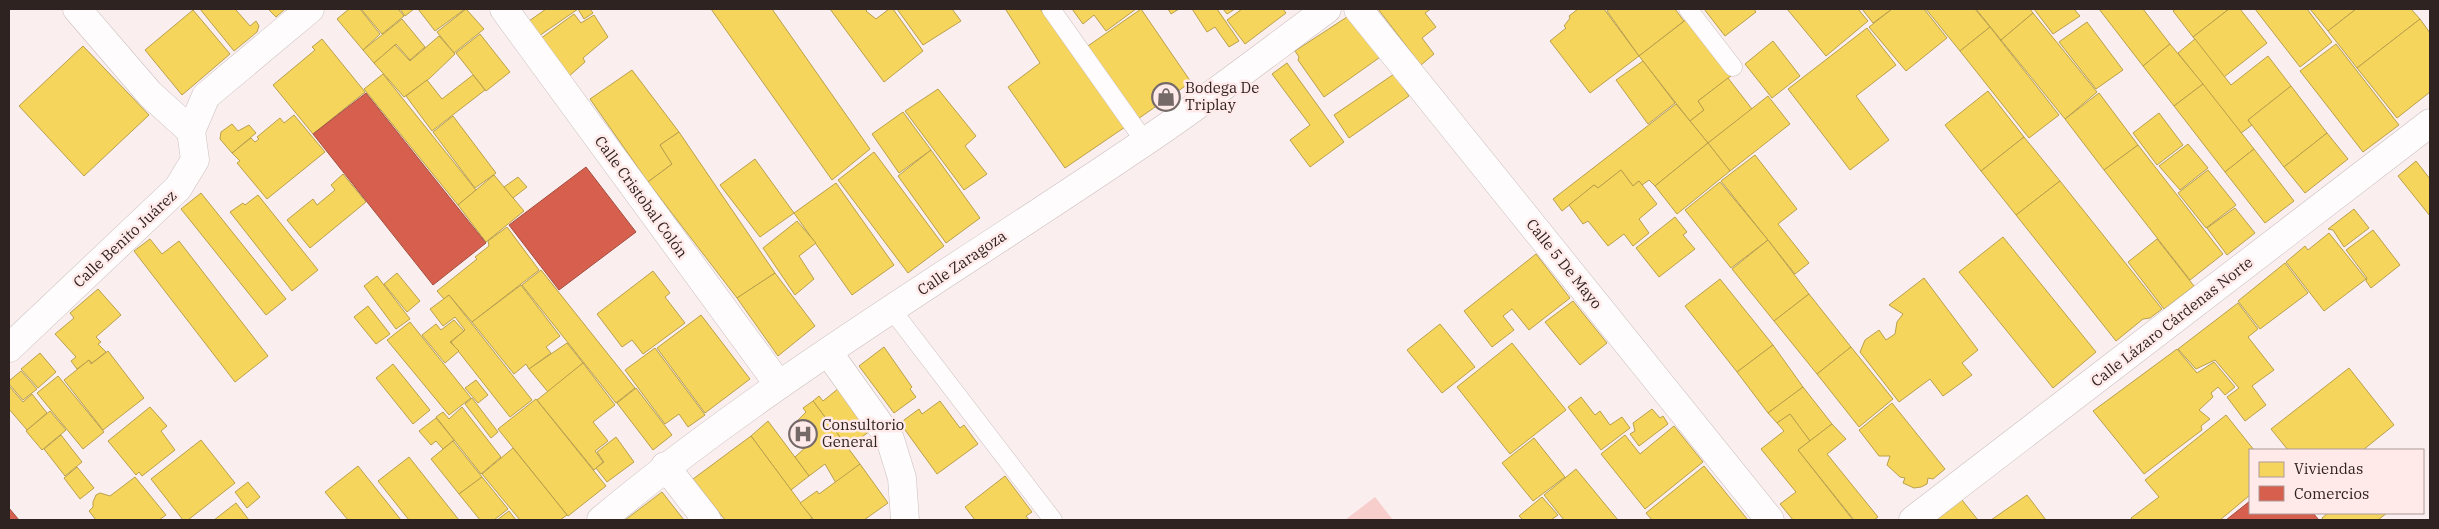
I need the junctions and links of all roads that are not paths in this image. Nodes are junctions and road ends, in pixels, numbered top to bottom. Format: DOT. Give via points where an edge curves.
graph roads {
  1 [pos="77,9"];
  2 [pos="310,9"];
  3 [pos="504,9"];
  4 [pos="1051,9"];
  5 [pos="1327,9"];
  6 [pos="1358,9"];
  7 [pos="1688,9"];
  8 [pos="1733,67"];
  9 [pos="2430,123"];
  10 [pos="191,131"];
  11 [pos="1145,142"];
  12 [pos="892,310"];
  13 [pos="9,348"];
  14 [pos="828,352"];
  15 [pos="779,385"];
  16 [pos="665,466"];
  17 [pos="601,520"];
  18 [pos="707,520"];
  19 [pos="905,520"];
  20 [pos="1053,520"];
  21 [pos="1770,520"];
  22 [pos="1913,520"];
  1 -- 10 [label="street" via="150,94"];
  2 -- 10 [label="street" via="206,96"];
  3 -- 15 [label="street, Calle Cristobal Colón"];
  4 -- 11 [label="lane"];
  5 -- 11 [label="street, Calle Zaragoza"];
  6 -- 21 [label="street, Calle 5 De Mayo"];
  7 -- 8 [label="lane"];
  9 -- 22 [label="street, Calle Lázaro Cárdenas Norte"];
  10 -- 13 [label="street, Calle Benito Juárez" via="195,160 178,188"];
  11 -- 12 [label="street, Calle Zaragoza"];
  12 -- 14 [label="street, Calle Zaragoza"];
  12 -- 20 [label="lane"];
  14 -- 15 [label="street, Calle Zaragoza"];
  14 -- 19 [label="street" via="890,439 902,478"];
  15 -- 16 [label="street, Calle Zaragoza"];
  16 -- 17 [label="street, Calle Zaragoza"];
  16 -- 18 [label="street"];
}
